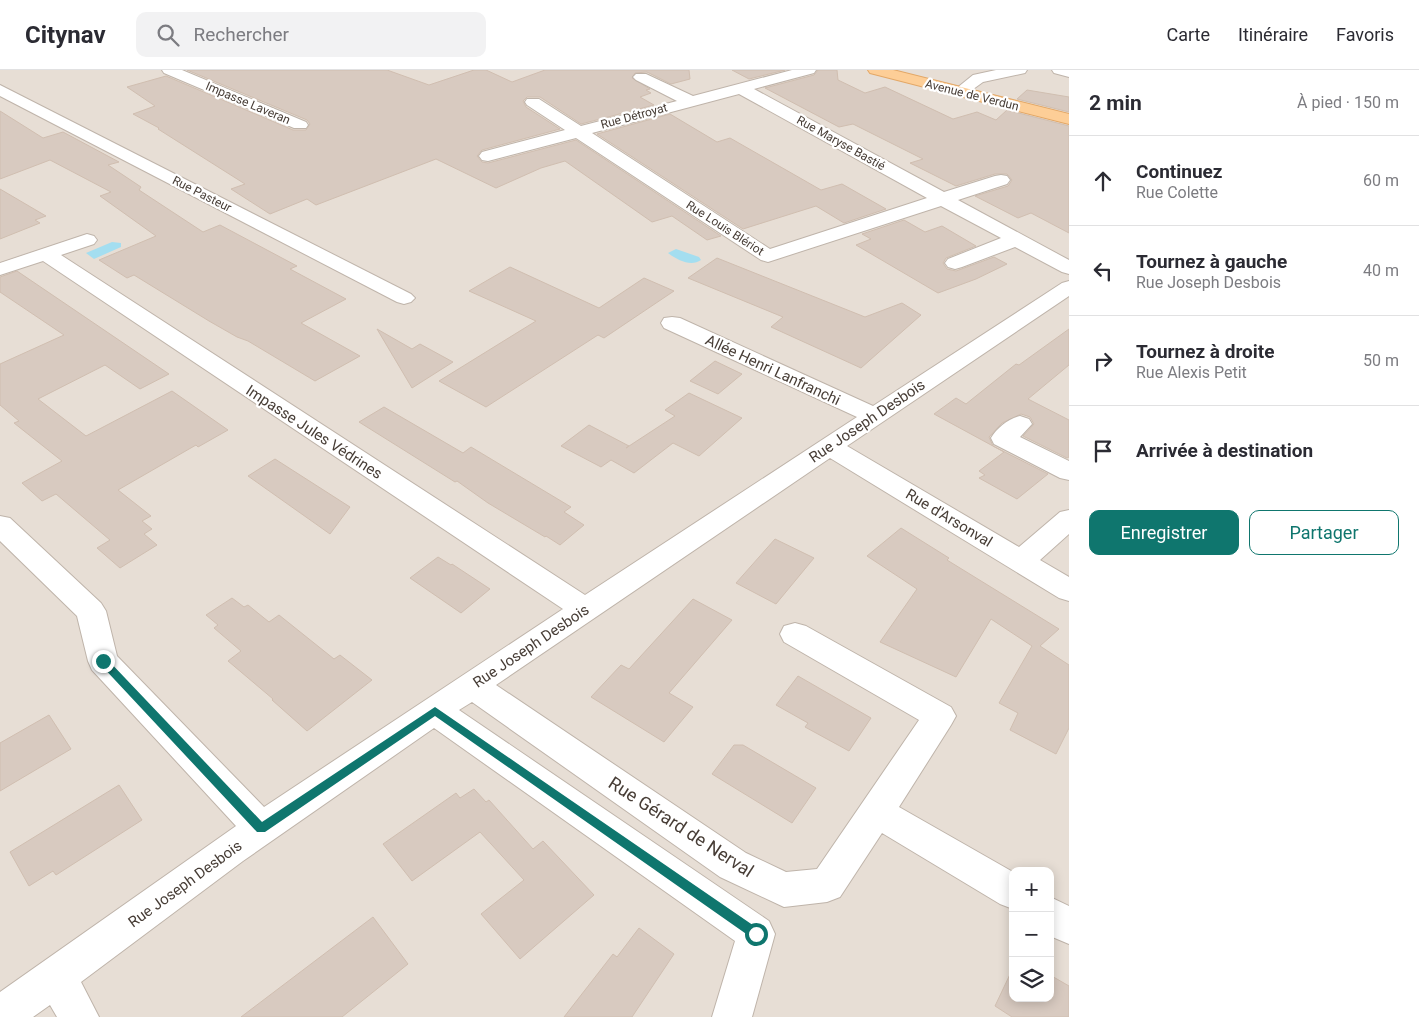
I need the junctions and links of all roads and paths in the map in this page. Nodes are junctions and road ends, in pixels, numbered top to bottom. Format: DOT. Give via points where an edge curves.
graph roads {
  1 [pos="169,70"];
  2 [pos="809,70"];
  3 [pos="875,70"];
  4 [pos="1020,70"];
  5 [pos="1059,70"];
  6 [pos="1069,72"];
  7 [pos="641,76"];
  8 [pos="740,88"];
  9 [pos="0,90"];
  10 [pos="960,92"];
  11 [pos="690,101"];
  12 [pos="533,102"];
  13 [pos="1069,119"];
  14 [pos="300,125"];
  15 [pos="579,131"];
  16 [pos="488,156"];
  17 [pos="1001,180"];
  18 [pos="942,198"];
  19 [pos="1018,239"];
  20 [pos="87,240"];
  21 [pos="45,254"];
  22 [pos="954,263"];
  23 [pos="1069,268"];
  24 [pos="1,269"];
  25 [pos="1069,287"];
  26 [pos="404,298"];
  27 [pos="672,323"];
  28 [pos="874,416"];
  29 [pos="1020,424"];
  30 [pos="829,446"];
  31 [pos="1069,472"];
  32 [pos="1069,519"];
  33 [pos="0,525"];
  34 [pos="1021,561"];
  35 [pos="1069,590"];
  36 [pos="584,609"];
  37 [pos="795,634"];
  38 [pos="472,685"];
  39 [pos="435,711"];
  40 [pos="877,812"];
  41 [pos="261,828"];
  42 [pos="1009,890"];
  43 [pos="1054,917"];
  44 [pos="1069,926"];
  45 [pos="56,978"];
  46 [pos="0,1016"];
  47 [pos="79,1017"];
  48 [pos="732,1017"];
  1 -- 14 [label="street, Impasse Laveran"];
  2 -- 8 [label="street, Rue Détroyat"];
  3 -- 10 [label="main road, Avenue de Verdun"];
  4 -- 10 [label="street" via="978,78"];
  5 -- 6 [label="street"];
  7 -- 11 [label="street, Rue Détroyat"];
  8 -- 11 [label="street, Rue Détroyat"];
  8 -- 18 [label="street, Rue Maryse Bastié"];
  9 -- 26 [label="street, Rue Pasteur"];
  10 -- 13 [label="main road, Avenue de Verdun"];
  11 -- 15 [label="street, Rue Détroyat"];
  12 -- 15 [label="street"];
  15 -- 16 [label="street, Rue Détroyat"];
  15 -- 18 [label="street, Rue Louis Blériot" via="768,256"];
  17 -- 18 [label="street"];
  18 -- 19 [label="street, Rue Maryse Bastié"];
  19 -- 22 [label="street"];
  19 -- 23 [label="street, Rue Maryse Bastié"];
  20 -- 21 [label="street"];
  21 -- 24 [label="street"];
  21 -- 36 [label="street, Impasse Jules Védrines"];
  25 -- 28 [label="street, Rue Joseph Desbois"];
  27 -- 28 [label="street, Allée Henri Lanfranchi"];
  28 -- 30 [label="street, Rue Joseph Desbois"];
  29 -- 31 [label="street" via="1003,438"];
  30 -- 34 [label="street, Rue d'Arsonval"];
  30 -- 36 [label="street, Rue Joseph Desbois"];
  32 -- 34 [label="street"];
  33 -- 41 [label="street" via="92,611 103,661"];
  34 -- 35 [label="street, Rue d'Arsonval"];
  36 -- 38 [label="street, Rue Joseph Desbois"];
  37 -- 40 [label="street, Rue Gérard de Nerval" via="940,716"];
  38 -- 39 [label="street, Rue Joseph Desbois"];
  38 -- 40 [label="street, Rue Gérard de Nerval" via="733,865 784,890 827,885"];
  39 -- 41 [label="street, Rue Joseph Desbois"];
  39 -- 48 [label="street" via="756,934"];
  40 -- 42 [label="street"];
  41 -- 45 [label="street, Rue Joseph Desbois"];
  43 -- 44 [label="street"];
  45 -- 46 [label="street, Rue Joseph Desbois"];
  45 -- 47 [label="street"];
}
